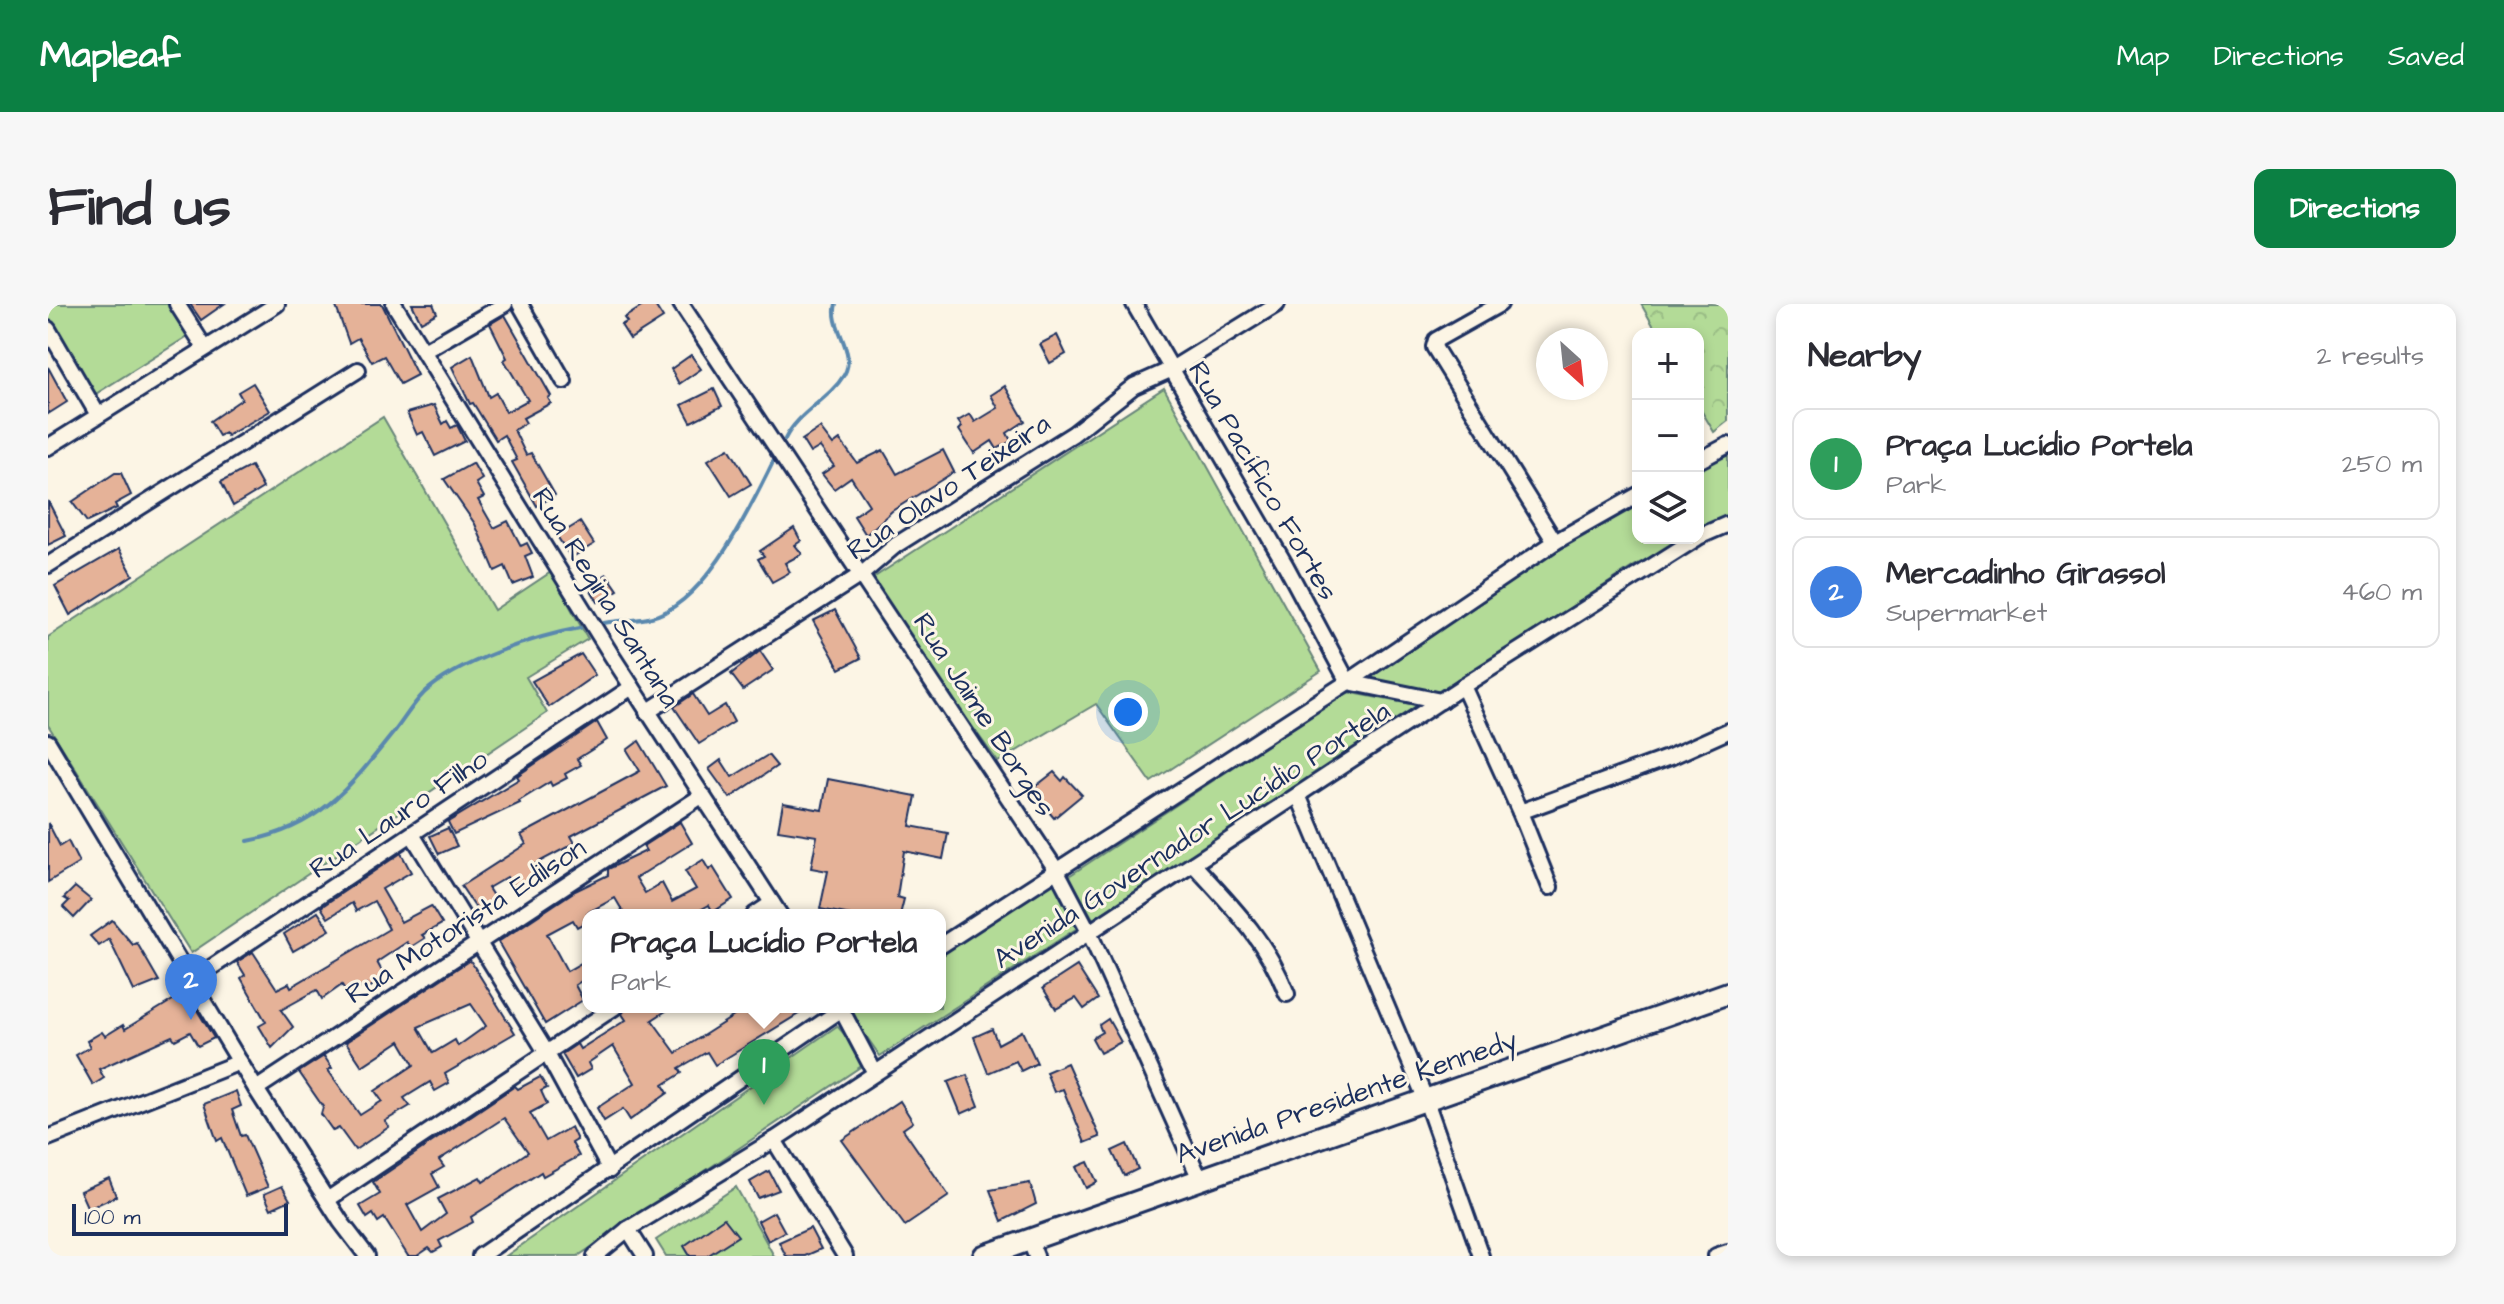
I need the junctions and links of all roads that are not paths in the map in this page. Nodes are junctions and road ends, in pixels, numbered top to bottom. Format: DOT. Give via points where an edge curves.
graph roads {
  1 [pos="177,304"];
  2 [pos="277,304"];
  3 [pos="394,304"];
  4 [pos="505,304"];
  5 [pos="520,304"];
  6 [pos="681,304"];
  7 [pos="1134,304"];
  8 [pos="1277,304"];
  9 [pos="1500,304"];
  10 [pos="48,329"];
  11 [pos="205,348"];
  12 [pos="424,351"];
  13 [pos="358,370"];
  14 [pos="1170,370"];
  15 [pos="564,381"];
  16 [pos="98,415"];
  17 [pos="1728,445"];
  18 [pos="48,447"];
  19 [pos="1704,458"];
  20 [pos="1632,498"];
  21 [pos="1728,524"];
  22 [pos="1704,535"];
  23 [pos="1555,542"];
  24 [pos="1688,544"];
  25 [pos="48,565"];
  26 [pos="862,574"];
  27 [pos="1348,682"];
  28 [pos="1463,686"];
  29 [pos="632,687"];
  30 [pos="1441,701"];
  31 [pos="647,712"];
  32 [pos="1728,731"];
  33 [pos="48,742"];
  34 [pos="703,795"];
  35 [pos="1298,795"];
  36 [pos="1527,811"];
  37 [pos="413,836"];
  38 [pos="1193,864"];
  39 [pos="1057,871"];
  40 [pos="1550,887"];
  41 [pos="776,909"];
  42 [pos="1089,932"];
  43 [pos="480,941"];
  44 [pos="946,942"];
  45 [pos="191,981"];
  46 [pos="1728,993"];
  47 [pos="1287,994"];
  48 [pos="606,1013"];
  49 [pos="835,1013"];
  50 [pos="845,1013"];
  51 [pos="546,1052"];
  52 [pos="240,1062"];
  53 [pos="875,1073"];
  54 [pos="256,1089"];
  55 [pos="1425,1098"];
  56 [pos="48,1138"];
  57 [pos="774,1140"];
  58 [pos="610,1170"];
  59 [pos="1199,1177"];
  60 [pos="327,1200"];
  61 [pos="628,1229"];
  62 [pos="1032,1248"];
  63 [pos="1728,1252"];
  64 [pos="367,1256"];
  65 [pos="480,1256"];
  66 [pos="595,1256"];
  67 [pos="645,1256"];
  68 [pos="845,1256"];
  69 [pos="984,1256"];
  70 [pos="1481,1256"];
  71 [pos="1716,1256"];
  1 -- 11 [label="street"];
  2 -- 11 [label="street"];
  3 -- 12 [label="street, Rua Regina Santana"];
  4 -- 12 [label="street"];
  5 -- 15 [label="street"];
  6 -- 26 [label="street, Rua Jaime Borges"];
  7 -- 14 [label="street, Rua Pacífico Fortes"];
  8 -- 14 [label="street, Rua Olavo Teixeira"];
  9 -- 23 [label="street" via="1436,340 1434,347"];
  10 -- 16 [label="street"];
  11 -- 16 [label="street"];
  12 -- 29 [label="street, Rua Regina Santana"];
  13 -- 25 [label="street"];
  14 -- 26 [label="street, Rua Olavo Teixeira" via="1134,386 1073,434 896,545"];
  14 -- 27 [label="street, Rua Pacífico Fortes"];
  16 -- 18 [label="street"];
  17 -- 19 [label="street"];
  20 -- 23 [label="street, Avenida Governador Lucídio Portela"];
  21 -- 22 [label="street, Avenida Governador Lucídio Portela"];
  23 -- 27 [label="street, Avenida Governador Lucídio Portela"];
  24 -- 28 [label="street, Avenida Governador Lucídio Portela"];
  26 -- 31 [label="street, Rua Olavo Teixeira"];
  26 -- 39 [label="street, Rua Jaime Borges"];
  27 -- 30 [label="street"];
  27 -- 39 [label="street, Avenida Governador Lucídio Portela"];
  28 -- 30 [label="street, Avenida Governador Lucídio Portela"];
  28 -- 36 [label="street"];
  29 -- 31 [label="street, Rua Regina Santana"];
  29 -- 37 [label="street, Rua Lauro Filho"];
  30 -- 35 [label="street, Avenida Governador Lucídio Portela"];
  31 -- 34 [label="street, Rua Regina Santana"];
  32 -- 36 [label="street"];
  33 -- 45 [label="street"];
  34 -- 41 [label="street, Rua Regina Santana"];
  34 -- 43 [label="street, Rua Motorista Edilson"];
  35 -- 38 [label="street, Avenida Governador Lucídio Portela"];
  35 -- 55 [label="street"];
  36 -- 40 [label="street"];
  37 -- 43 [label="street"];
  37 -- 45 [label="street, Rua Lauro Filho"];
  38 -- 42 [label="street, Avenida Governador Lucídio Portela"];
  38 -- 47 [label="street" via="1250,926 1274,961"];
  39 -- 42 [label="street, Rua Jaime Borges"];
  39 -- 44 [label="street, Avenida Governador Lucídio Portela"];
  42 -- 53 [label="street, Avenida Governador Lucídio Portela"];
  42 -- 59 [label="street, Rua Jaime Borges"];
  43 -- 51 [label="street"];
  43 -- 54 [label="street, Rua Motorista Edilson"];
  45 -- 52 [label="street"];
  46 -- 55 [label="street, Avenida Presidente Kennedy"];
  48 -- 51 [label="street"];
  49 -- 58 [label="street"];
  50 -- 53 [label="street"];
  51 -- 58 [label="street"];
  51 -- 60 [label="street"];
  52 -- 54 [label="street"];
  52 -- 56 [label="street"];
  53 -- 57 [label="street, Avenida Governador Lucídio Portela"];
  54 -- 60 [label="street"];
  55 -- 59 [label="street, Avenida Presidente Kennedy"];
  55 -- 70 [label="street"];
  57 -- 61 [label="street, Avenida Governador Lucídio Portela"];
  57 -- 68 [label="street"];
  58 -- 65 [label="street"];
  59 -- 62 [label="street, Avenida Presidente Kennedy"];
  60 -- 64 [label="street"];
  61 -- 66 [label="street, Avenida Governador Lucídio Portela"];
  61 -- 67 [label="street"];
  62 -- 69 [label="street, Avenida Presidente Kennedy"];
  63 -- 71 [label="street"];
}
